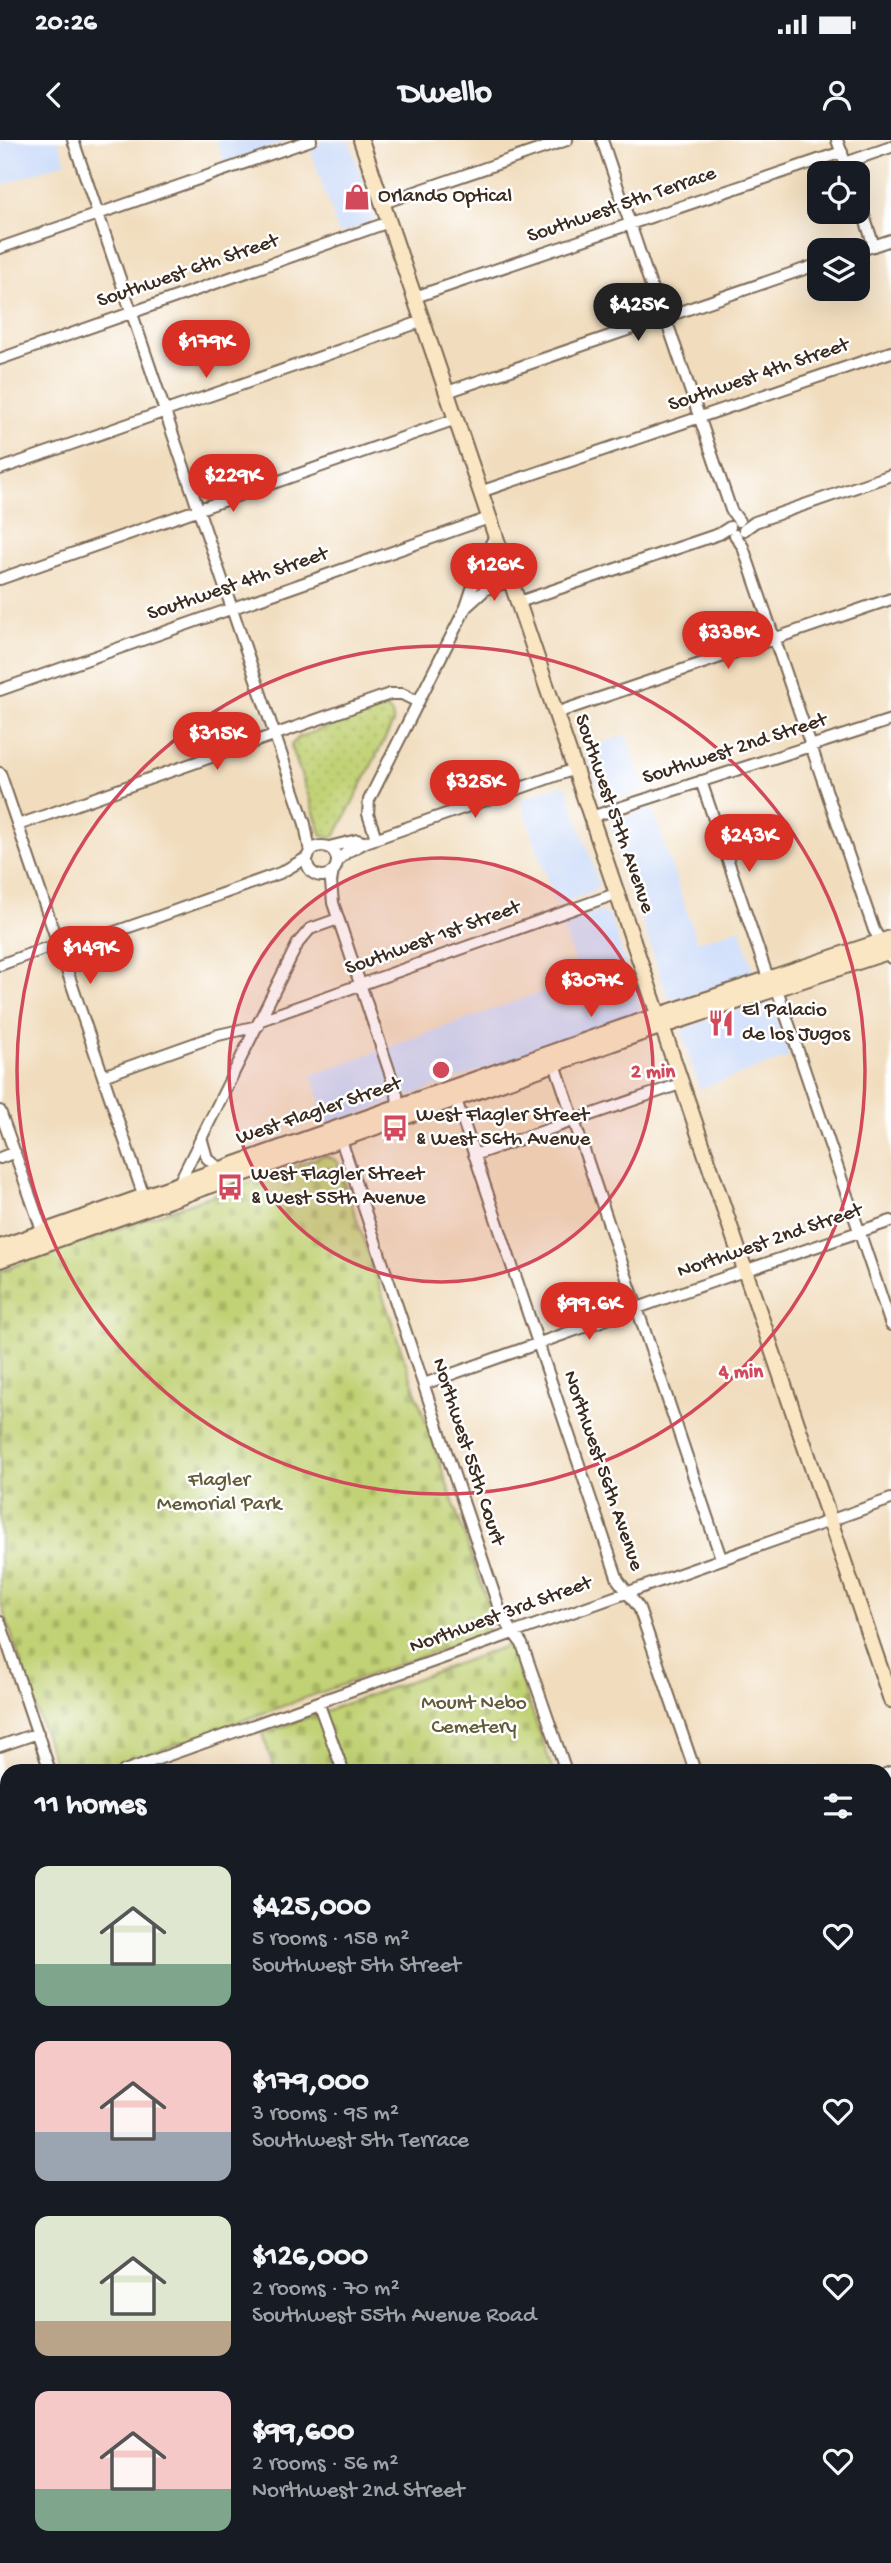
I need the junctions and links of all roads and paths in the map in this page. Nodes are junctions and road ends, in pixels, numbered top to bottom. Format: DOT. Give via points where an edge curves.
graph roads {
  1 [pos="73,140"];
  2 [pos="311,140"];
  3 [pos="361,140"];
  4 [pos="567,140"];
  5 [pos="603,140"];
  6 [pos="837,140"];
  7 [pos="891,148"];
  8 [pos="844,161"];
  9 [pos="851,161"];
  10 [pos="807,174"];
  11 [pos="383,203"];
  12 [pos="98,214"];
  13 [pos="389,222"];
  14 [pos="630,224"];
  15 [pos="867,224"];
  16 [pos="891,240"];
  17 [pos="874,246"];
  18 [pos="870,247"];
  19 [pos="0,248"];
  20 [pos="807,268"];
  21 [pos="415,297"];
  22 [pos="131,312"];
  23 [pos="664,317"];
  24 [pos="423,321"];
  25 [pos="891,352"];
  26 [pos="0,359"];
  27 [pos="447,391"];
  28 [pos="164,411"];
  29 [pos="699,417"];
  30 [pos="456,419"];
  31 [pos="0,469"];
  32 [pos="891,475"];
  33 [pos="480,492"];
  34 [pos="199,510"];
  35 [pos="489,518"];
  36 [pos="737,528"];
  37 [pos="495,536"];
  38 [pos="0,579"];
  39 [pos="511,581"];
  40 [pos="891,599"];
  41 [pos="519,602"];
  42 [pos="232,607"];
  43 [pos="466,607"];
  44 [pos="774,639"];
  45 [pos="0,690"];
  46 [pos="418,702"];
  47 [pos="556,713"];
  48 [pos="891,720"];
  49 [pos="275,735"];
  50 [pos="811,746"];
  51 [pos="575,769"];
  52 [pos="0,773"];
  53 [pos="701,781"];
  54 [pos="591,817"];
  55 [pos="305,824"];
  56 [pos="18,825"];
  57 [pos="371,840"];
  58 [pos="326,847"];
  59 [pos="309,855"];
  60 [pos="335,866"];
  61 [pos="281,873"];
  62 [pos="315,873"];
  63 [pos="618,893"];
  64 [pos="333,903"];
  65 [pos="338,919"];
  66 [pos="60,947"];
  67 [pos="888,948"];
  68 [pos="0,965"];
  69 [pos="773,983"];
  70 [pos="360,985"];
  71 [pos="661,1020"];
  72 [pos="260,1023"];
  73 [pos="555,1065"];
  74 [pos="103,1076"];
  75 [pos="473,1080"];
  76 [pos="683,1083"];
  77 [pos="456,1100"];
  78 [pos="398,1106"];
  79 [pos="0,1111"];
  80 [pos="574,1120"];
  81 [pos="382,1125"];
  82 [pos="201,1137"];
  83 [pos="341,1140"];
  84 [pos="15,1152"];
  85 [pos="474,1155"];
  86 [pos="0,1158"];
  87 [pos="220,1169"];
  88 [pos="178,1185"];
  89 [pos="146,1203"];
  90 [pos="164,1203"];
  91 [pos="891,1221"];
  92 [pos="859,1232"];
  93 [pos="43,1233"];
  94 [pos="0,1247"];
  95 [pos="0,1261"];
  96 [pos="745,1270"];
  97 [pos="636,1308"];
  98 [pos="891,1325"];
  99 [pos="537,1344"];
  100 [pos="424,1384"];
  101 [pos="891,1499"];
  102 [pos="829,1520"];
  103 [pos="721,1558"];
  104 [pos="627,1592"];
  105 [pos="0,1622"];
  106 [pos="513,1632"];
  107 [pos="891,1700"];
  108 [pos="318,1702"];
  109 [pos="38,1733"];
  110 [pos="0,1746"];
  111 [pos="48,1764"];
  112 [pos="144,1764"];
  113 [pos="340,1764"];
  114 [pos="564,1764"];
  115 [pos="693,1764"];
  1 -- 12 [label="street"];
  2 -- 12 [label="street"];
  3 -- 11 [label="main road, Southwest 57th Avenue"];
  4 -- 11 [label="street"];
  5 -- 14 [label="street"];
  6 -- 8 [label="street"];
  7 -- 9 [label="street, Southwest 5th Terrace"];
  10 -- 14 [label="street, Southwest 5th Terrace"];
  11 -- 13 [label="main road, Southwest 57th Avenue"];
  12 -- 19 [label="street"];
  12 -- 22 [label="street"];
  13 -- 21 [label="main road, Southwest 57th Avenue"];
  13 -- 22 [label="street, Southwest 6th Street"];
  14 -- 21 [label="street, Southwest 5th Terrace"];
  14 -- 23 [label="street"];
  15 -- 17 [label="street"];
  16 -- 17 [label="street"];
  17 -- 18 [label="street"];
  20 -- 23 [label="street"];
  21 -- 24 [label="main road, Southwest 57th Avenue"];
  22 -- 26 [label="street, Southwest 6th Street"];
  22 -- 28 [label="street"];
  23 -- 27 [label="street"];
  23 -- 29 [label="street"];
  24 -- 27 [label="main road, Southwest 57th Avenue"];
  24 -- 28 [label="street"];
  25 -- 29 [label="street, Southwest 4th Street"];
  27 -- 30 [label="main road, Southwest 57th Avenue"];
  28 -- 31 [label="street"];
  28 -- 34 [label="street"];
  29 -- 33 [label="street, Southwest 4th Street"];
  29 -- 36 [label="street"];
  30 -- 33 [label="main road, Southwest 57th Avenue"];
  30 -- 34 [label="street"];
  32 -- 36 [label="street"];
  33 -- 35 [label="main road, Southwest 57th Avenue"];
  34 -- 38 [label="street"];
  34 -- 42 [label="street"];
  35 -- 37 [label="main road, Southwest 57th Avenue"];
  35 -- 42 [label="street, Southwest 4th Street"];
  36 -- 41 [label="street"];
  36 -- 44 [label="street"];
  37 -- 39 [label="main road, Southwest 57th Avenue"];
  37 -- 43 [label="street"];
  39 -- 41 [label="main road, Southwest 57th Avenue"];
  39 -- 43 [label="street" via="486,589"];
  40 -- 44 [label="street"];
  41 -- 47 [label="main road, Southwest 57th Avenue"];
  42 -- 45 [label="street, Southwest 4th Street"];
  42 -- 49 [label="street"];
  43 -- 46 [label="street"];
  44 -- 47 [label="street"];
  44 -- 50 [label="street"];
  46 -- 49 [label="street" via="393,694"];
  46 -- 57 [label="street" via="368,803"];
  47 -- 51 [label="main road, Southwest 57th Avenue"];
  48 -- 50 [label="street, Southwest 2nd Street"];
  49 -- 55 [label="street"];
  49 -- 56 [label="street"];
  50 -- 53 [label="street, Southwest 2nd Street"];
  50 -- 67 [label="street" via="874,930"];
  51 -- 54 [label="main road, Southwest 57th Avenue"];
  51 -- 57 [label="street"];
  52 -- 56 [label="street"];
  53 -- 54 [label="street, Southwest 2nd Street"];
  53 -- 69 [label="street"];
  54 -- 63 [label="main road, Southwest 57th Avenue"];
  55 -- 58 [label="street"];
  55 -- 59 [label="street"];
  56 -- 66 [label="street"];
  57 -- 58 [label="street"];
  57 -- 60 [label="street" via="347,852"];
  58 -- 59 [label="street"];
  58 -- 60 [label="street" via="334,852"];
  59 -- 61 [label="street"];
  59 -- 62 [label="street"];
  60 -- 62 [label="street" via="324,876"];
  60 -- 64 [label="street"];
  61 -- 62 [label="street"];
  61 -- 66 [label="street"];
  62 -- 64 [label="street"];
  63 -- 70 [label="street, Southwest 1st Street"];
  63 -- 71 [label="main road, Southwest 57th Avenue"];
  64 -- 65 [label="street"];
  65 -- 70 [label="street"];
  65 -- 72 [label="street" via="310,929 302,937"];
  66 -- 68 [label="street"];
  66 -- 74 [label="street"];
  67 -- 69 [label="main road, West Flagler Street"];
  69 -- 71 [label="main road, West Flagler Street"];
  69 -- 92 [label="street"];
  70 -- 72 [label="street, Southwest 1st Street"];
  70 -- 78 [label="street"];
  71 -- 73 [label="main road, West Flagler Street"];
  71 -- 75 [label="main road, West Flagler Street"];
  71 -- 76 [label="main road, Southwest 57th Avenue"];
  72 -- 74 [label="street, Southwest 1st Street"];
  72 -- 82 [label="street"];
  73 -- 77 [label="main road, West Flagler Street"];
  73 -- 80 [label="street"];
  74 -- 89 [label="street"];
  75 -- 77 [label="main road"];
  75 -- 78 [label="main road, West Flagler Street"];
  76 -- 80 [label="street"];
  76 -- 96 [label="main road, Southwest 57th Avenue"];
  77 -- 81 [label="main road, West Flagler Street"];
  77 -- 85 [label="street, Northwest 56th Avenue"];
  78 -- 81 [label="main road"];
  78 -- 87 [label="main road, West Flagler Street"];
  79 -- 84 [label="street"];
  80 -- 85 [label="street"];
  80 -- 97 [label="street"];
  81 -- 83 [label="main road, West Flagler Street"];
  82 -- 87 [label="street" via="207,1158"];
  82 -- 88 [label="street"];
  83 -- 90 [label="main road, West Flagler Street"];
  83 -- 100 [label="street, Northwest 55th Court"];
  84 -- 86 [label="street"];
  84 -- 93 [label="street"];
  85 -- 99 [label="street, Northwest 56th Avenue"];
  87 -- 88 [label="main road, West Flagler Street"];
  88 -- 89 [label="main road, West Flagler Street"];
  88 -- 90 [label="main road"];
  89 -- 90 [label="main road, West Flagler Street"];
  89 -- 93 [label="main road, West Flagler Street"];
  89 -- 95 [label="main road, West Flagler Street"];
  91 -- 92 [label="street, Northwest 2nd Street"];
  92 -- 96 [label="street, Northwest 2nd Street"];
  92 -- 98 [label="street"];
  93 -- 94 [label="main road, West Flagler Street"];
  96 -- 97 [label="street, Northwest 2nd Street"];
  96 -- 102 [label="main road, Southwest 57th Avenue"];
  97 -- 99 [label="street, Northwest 2nd Street"];
  97 -- 103 [label="street"];
  99 -- 100 [label="street, Northwest 2nd Street"];
  99 -- 104 [label="street, Northwest 56th Avenue" via="618,1580"];
  100 -- 106 [label="street, Northwest 55th Court" via="502,1617"];
  101 -- 102 [label="street, Northwest 3rd Street"];
  102 -- 103 [label="street, Northwest 3rd Street"];
  102 -- 107 [label="main road, Southwest 57th Avenue"];
  103 -- 104 [label="street, Northwest 3rd Street"];
  104 -- 106 [label="street, Northwest 3rd Street"];
  104 -- 115 [label="street, Northwest 56th Avenue" via="639,1608"];
  105 -- 109 [label="street"];
  106 -- 108 [label="street, Northwest 3rd Street"];
  106 -- 114 [label="street, Northwest 55th Court" via="522,1644"];
  108 -- 112 [label="street, Northwest 3rd Street"];
  108 -- 113 [label="street"];
  109 -- 110 [label="street"];
  109 -- 111 [label="street"];
}
